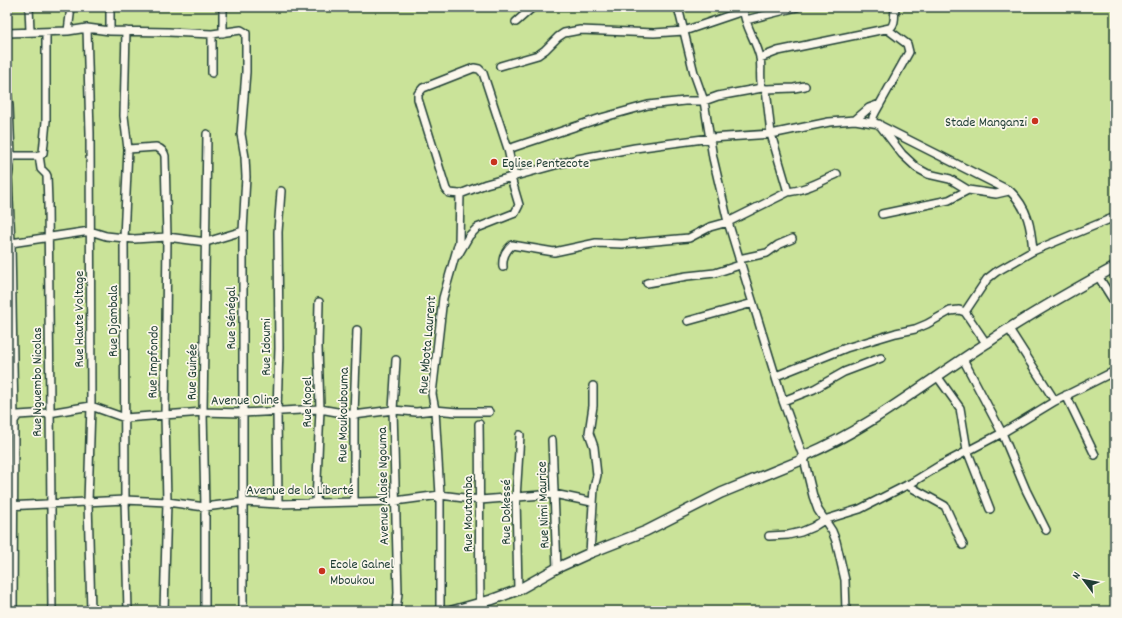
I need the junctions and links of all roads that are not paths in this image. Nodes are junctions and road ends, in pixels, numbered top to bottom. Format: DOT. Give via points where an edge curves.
graph roads {
  1 [pos="29,7"];
  2 [pos="71,7"];
  3 [pos="110,7"];
  4 [pos="224,7"];
  5 [pos="533,7"];
  6 [pos="678,7"];
  7 [pos="797,7"];
  8 [pos="895,7"];
  9 [pos="743,9"];
  10 [pos="746,20"];
  11 [pos="516,22"];
  12 [pos="87,28"];
  13 [pos="887,29"];
  14 [pos="30,31"];
  15 [pos="68,31"];
  16 [pos="110,31"];
  17 [pos="126,31"];
  18 [pos="684,31"];
  19 [pos="46,32"];
  20 [pos="7,33"];
  21 [pos="223,33"];
  22 [pos="212,34"];
  23 [pos="760,58"];
  24 [pos="500,66"];
  25 [pos="212,72"];
  26 [pos="806,86"];
  27 [pos="764,88"];
  28 [pos="7,92"];
  29 [pos="704,101"];
  30 [pos="880,103"];
  31 [pos="855,120"];
  32 [pos="879,124"];
  33 [pos="206,134"];
  34 [pos="771,134"];
  35 [pos="711,138"];
  36 [pos="128,149"];
  37 [pos="508,149"];
  38 [pos="41,154"];
  39 [pos="11,156"];
  40 [pos="837,174"];
  41 [pos="513,177"];
  42 [pos="968,190"];
  43 [pos="281,191"];
  44 [pos="1010,191"];
  45 [pos="788,192"];
  46 [pos="460,194"];
  47 [pos="882,214"];
  48 [pos="1115,217"];
  49 [pos="728,222"];
  50 [pos="90,231"];
  51 [pos="243,231"];
  52 [pos="167,237"];
  53 [pos="48,238"];
  54 [pos="124,238"];
  55 [pos="792,239"];
  56 [pos="206,242"];
  57 [pos="11,243"];
  58 [pos="1033,251"];
  59 [pos="455,261"];
  60 [pos="740,262"];
  61 [pos="502,267"];
  62 [pos="1115,267"];
  63 [pos="1098,276"];
  64 [pos="647,283"];
  65 [pos="9,297"];
  66 [pos="320,302"];
  67 [pos="753,303"];
  68 [pos="1115,303"];
  69 [pos="965,312"];
  70 [pos="688,321"];
  71 [pos="1008,329"];
  72 [pos="357,330"];
  73 [pos="986,343"];
  74 [pos="881,358"];
  75 [pos="963,359"];
  76 [pos="396,360"];
  77 [pos="1115,371"];
  78 [pos="776,376"];
  79 [pos="937,376"];
  80 [pos="593,386"];
  81 [pos="1066,395"];
  82 [pos="1055,401"];
  83 [pos="783,402"];
  84 [pos="91,406"];
  85 [pos="320,409"];
  86 [pos="393,410"];
  87 [pos="435,410"];
  88 [pos="277,411"];
  89 [pos="204,412"];
  90 [pos="489,412"];
  91 [pos="49,413"];
  92 [pos="242,413"];
  93 [pos="165,415"];
  94 [pos="354,415"];
  95 [pos="125,418"];
  96 [pos="10,421"];
  97 [pos="479,424"];
  98 [pos="1002,433"];
  99 [pos="520,435"];
  100 [pos="552,440"];
  101 [pos="967,450"];
  102 [pos="1095,455"];
  103 [pos="804,458"];
  104 [pos="907,485"];
  105 [pos="554,494"];
  106 [pos="440,495"];
  107 [pos="516,498"];
  108 [pos="125,500"];
  109 [pos="480,500"];
  110 [pos="395,501"];
  111 [pos="88,502"];
  112 [pos="167,502"];
  113 [pos="244,502"];
  114 [pos="354,502"];
  115 [pos="592,502"];
  116 [pos="316,503"];
  117 [pos="50,504"];
  118 [pos="278,504"];
  119 [pos="11,506"];
  120 [pos="205,507"];
  121 [pos="990,509"];
  122 [pos="824,520"];
  123 [pos="1046,530"];
  124 [pos="769,536"];
  125 [pos="963,545"];
  126 [pos="590,553"];
  127 [pos="557,568"];
  128 [pos="518,590"];
  129 [pos="481,607"];
  130 [pos="13,611"];
  131 [pos="52,611"];
  132 [pos="91,611"];
  133 [pos="128,611"];
  134 [pos="164,611"];
  135 [pos="205,611"];
  136 [pos="244,611"];
  137 [pos="396,611"];
  138 [pos="440,611"];
  139 [pos="452,611"];
  140 [pos="846,611"];
  1 -- 14 [label="street"];
  2 -- 15 [label="street"];
  3 -- 16 [label="street"];
  4 -- 21 [label="street"];
  5 -- 11 [label="street"];
  6 -- 18 [label="street"];
  7 -- 10 [label="street"];
  8 -- 13 [label="street" via="894,22"];
  9 -- 10 [label="street"];
  9 -- 18 [label="street"];
  10 -- 23 [label="street"];
  12 -- 15 [label="street"];
  12 -- 16 [label="street"];
  12 -- 50 [label="street, Rue Haute Voltage"];
  13 -- 23 [label="street" via="778,51"];
  13 -- 30 [label="street" via="908,44 909,52"];
  14 -- 19 [label="street"];
  14 -- 20 [label="street"];
  15 -- 19 [label="street"];
  16 -- 17 [label="street"];
  17 -- 22 [label="street"];
  17 -- 36 [label="street, Rue Djambala" via="124,116"];
  18 -- 24 [label="street" via="654,33 580,30 564,33 538,54"];
  18 -- 29 [label="street"];
  19 -- 38 [label="street, Rue Nguembo Nicolas" via="46,121"];
  21 -- 22 [label="street"];
  21 -- 51 [label="street, Rue Sénégal" via="241,30 247,37 241,134 246,177"];
  22 -- 25 [label="street"];
  23 -- 27 [label="street" via="760,79"];
  26 -- 27 [label="street"];
  27 -- 29 [label="street"];
  27 -- 34 [label="street"];
  28 -- 39 [label="street"];
  29 -- 35 [label="street"];
  29 -- 37 [label="street" via="648,105"];
  30 -- 31 [label="street" via="869,108"];
  30 -- 32 [label="street" via="873,117 873,122"];
  31 -- 32 [label="street"];
  31 -- 34 [label="street" via="829,122"];
  32 -- 42 [label="street" via="902,154 917,168 928,174 950,179"];
  32 -- 44 [label="street"];
  33 -- 56 [label="street, Rue Guinée"];
  34 -- 35 [label="street"];
  34 -- 45 [label="street"];
  35 -- 41 [label="street" via="590,156"];
  35 -- 49 [label="street" via="713,158"];
  36 -- 52 [label="street, Rue Impfondo" via="156,147 164,152"];
  36 -- 54 [label="street, Rue Djambala"];
  37 -- 41 [label="street"];
  37 -- 46 [label="street" via="483,73 479,69 474,68 423,88 418,94 418,100 446,189 449,193"];
  38 -- 39 [label="street"];
  38 -- 53 [label="street, Rue Nguembo Nicolas" via="41,169 47,176"];
  39 -- 57 [label="street" via="8,178"];
  40 -- 45 [label="street" via="806,189"];
  41 -- 46 [label="street"];
  41 -- 59 [label="street" via="518,210 477,228 469,236"];
  42 -- 44 [label="street" via="996,194"];
  42 -- 47 [label="street" via="949,200"];
  43 -- 88 [label="street, Rue Idoumi" via="278,232"];
  44 -- 58 [label="street" via="1026,214 1032,230"];
  45 -- 49 [label="street"];
  46 -- 59 [label="street, Rue Mbota Laurent" via="459,242"];
  48 -- 58 [label="street"];
  49 -- 60 [label="street"];
  49 -- 61 [label="street" via="680,240 596,243 554,252 512,245 504,255"];
  50 -- 53 [label="street"];
  50 -- 54 [label="street"];
  50 -- 84 [label="street, Rue Haute Voltage"];
  51 -- 56 [label="street"];
  51 -- 92 [label="street, Rue Sénégal"];
  52 -- 54 [label="street"];
  52 -- 56 [label="street"];
  52 -- 93 [label="street, Rue Impfondo"];
  53 -- 57 [label="street"];
  53 -- 91 [label="street, Rue Nguembo Nicolas"];
  54 -- 95 [label="street, Rue Djambala"];
  55 -- 60 [label="street"];
  56 -- 89 [label="street, Rue Guinée"];
  57 -- 65 [label="street"];
  58 -- 69 [label="street" via="988,279"];
  59 -- 87 [label="street, Rue Mbota Laurent" via="443,298 432,394"];
  60 -- 64 [label="street" via="715,273"];
  60 -- 67 [label="street"];
  62 -- 63 [label="main road"];
  63 -- 68 [label="street"];
  63 -- 71 [label="main road"];
  65 -- 96 [label="street"];
  66 -- 85 [label="street, Rue Kopel"];
  67 -- 70 [label="street"];
  67 -- 78 [label="street"];
  69 -- 73 [label="street"];
  69 -- 78 [label="street" via="950,311 915,329 846,348"];
  71 -- 73 [label="main road"];
  71 -- 82 [label="street"];
  72 -- 94 [label="street, Rue Moukoubouma"];
  73 -- 75 [label="main road"];
  74 -- 83 [label="street" via="844,372 814,389"];
  75 -- 79 [label="main road"];
  75 -- 98 [label="street"];
  76 -- 86 [label="street, Avenue Aloise Ngouma"];
  77 -- 81 [label="street"];
  78 -- 83 [label="street"];
  79 -- 101 [label="street" via="960,408"];
  79 -- 103 [label="main road" via="879,416"];
  80 -- 115 [label="street" via="589,433 594,447 597,474"];
  81 -- 82 [label="street"];
  81 -- 102 [label="street"];
  82 -- 98 [label="street"];
  83 -- 103 [label="street"];
  84 -- 91 [label="street, Avenue Oline"];
  84 -- 95 [label="street, Avenue Oline"];
  84 -- 111 [label="street, Rue Haute Voltage"];
  85 -- 88 [label="street, Avenue Oline"];
  85 -- 94 [label="street, Avenue Oline"];
  85 -- 116 [label="street, Rue Kopel"];
  86 -- 87 [label="street, Avenue Oline"];
  86 -- 94 [label="street, Avenue Oline"];
  86 -- 110 [label="street, Avenue Aloise Ngouma"];
  87 -- 90 [label="street, Avenue Oline"];
  87 -- 106 [label="street, Rue Mbota Laurent"];
  88 -- 92 [label="street, Avenue Oline"];
  88 -- 118 [label="street, Rue Idoumi"];
  89 -- 92 [label="street, Avenue Oline"];
  89 -- 93 [label="street, Avenue Oline"];
  89 -- 120 [label="street, Rue Guinée"];
  91 -- 96 [label="street, Avenue Oline" via="18,415"];
  91 -- 117 [label="street, Rue Nguembo Nicolas"];
  92 -- 113 [label="street, Rue Sénégal"];
  93 -- 95 [label="street, Avenue Oline"];
  93 -- 112 [label="street, Rue Impfondo"];
  94 -- 114 [label="street, Rue Moukoubouma"];
  95 -- 108 [label="street, Rue Djambala"];
  96 -- 119 [label="street"];
  97 -- 109 [label="street, Rue Moutamba"];
  98 -- 101 [label="street"];
  98 -- 123 [label="street"];
  99 -- 107 [label="street, Rue Dokessé"];
  100 -- 105 [label="street, Rue Nimi Maurice"];
  101 -- 104 [label="street"];
  101 -- 121 [label="street"];
  103 -- 122 [label="street" via="813,496"];
  103 -- 126 [label="main road" via="721,492 646,531"];
  104 -- 122 [label="street" via="860,509"];
  104 -- 125 [label="street" via="945,506"];
  105 -- 107 [label="street, Avenue de la Liberté"];
  105 -- 115 [label="street, Avenue de la Liberté"];
  105 -- 127 [label="street, Rue Nimi Maurice"];
  106 -- 109 [label="street, Avenue de la Liberté"];
  106 -- 110 [label="street, Avenue de la Liberté"];
  106 -- 138 [label="street, Rue Mbota Laurent"];
  107 -- 109 [label="street, Avenue de la Liberté"];
  107 -- 128 [label="street, Rue Dokessé"];
  108 -- 111 [label="street, Avenue de la Liberté"];
  108 -- 112 [label="street, Avenue de la Liberté"];
  108 -- 133 [label="street, Rue Djambala"];
  109 -- 129 [label="street, Rue Moutamba"];
  110 -- 114 [label="street, Avenue de la Liberté"];
  110 -- 137 [label="street, Avenue Aloise Ngouma" via="398,592"];
  111 -- 117 [label="street, Avenue de la Liberté"];
  111 -- 132 [label="street, Rue Haute Voltage"];
  112 -- 120 [label="street, Avenue de la Liberté"];
  112 -- 134 [label="street, Rue Impfondo"];
  113 -- 118 [label="street, Avenue de la Liberté"];
  113 -- 120 [label="street, Avenue de la Liberté"];
  113 -- 136 [label="street, Rue Sénégal"];
  114 -- 116 [label="street, Avenue de la Liberté"];
  115 -- 126 [label="street"];
  116 -- 118 [label="street, Avenue de la Liberté"];
  117 -- 119 [label="street, Avenue de la Liberté"];
  117 -- 131 [label="street, Rue Nguembo Nicolas"];
  119 -- 130 [label="street"];
  120 -- 135 [label="street, Rue Guinée"];
  122 -- 124 [label="street" via="801,532"];
  122 -- 140 [label="street" via="836,541 845,580"];
  126 -- 127 [label="main road"];
  127 -- 128 [label="main road"];
  128 -- 129 [label="main road"];
  129 -- 139 [label="main road"];
}
